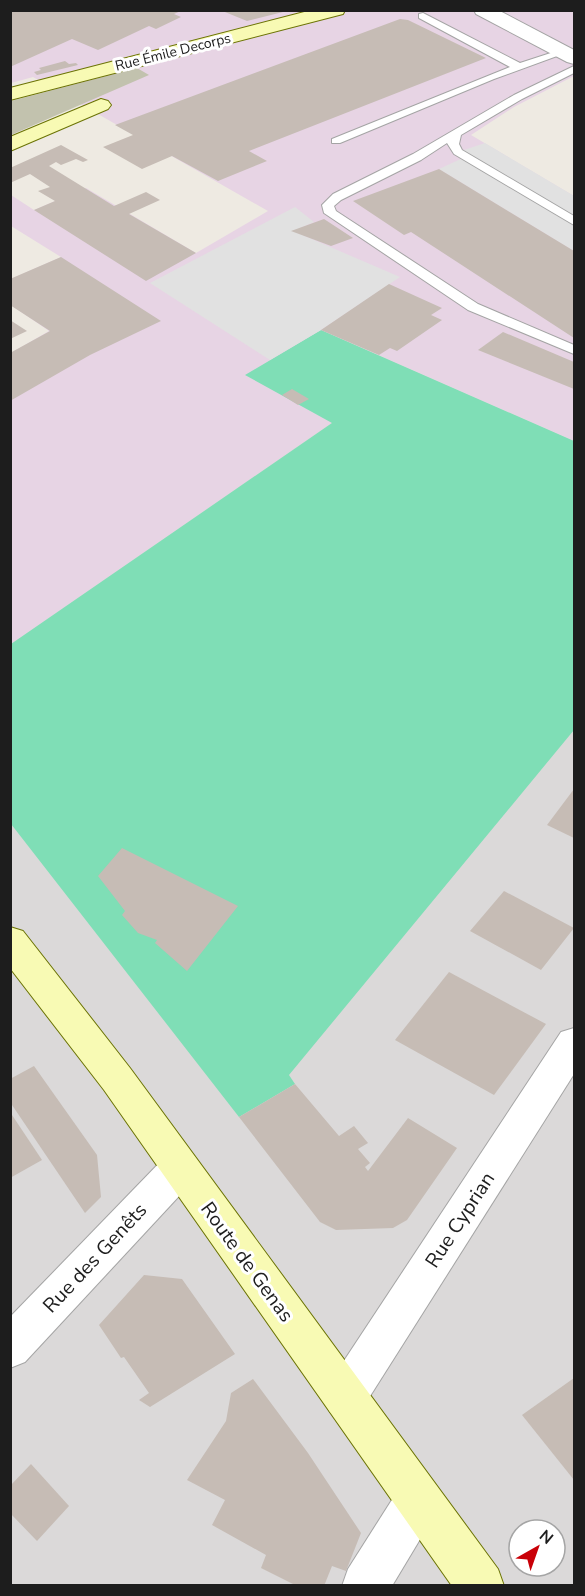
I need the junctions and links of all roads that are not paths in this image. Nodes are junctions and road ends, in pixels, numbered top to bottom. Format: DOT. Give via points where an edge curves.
graph roads {
  1 [pos="336,10"];
  2 [pos="483,10"];
  3 [pos="423,16"];
  4 [pos="569,55"];
  5 [pos="519,67"];
  6 [pos="574,69"];
  7 [pos="10,94"];
  8 [pos="101,105"];
  9 [pos="456,133"];
  10 [pos="336,141"];
  11 [pos="10,145"];
  12 [pos="574,221"];
  13 [pos="574,350"];
  14 [pos="10,940"];
  15 [pos="574,1043"];
  16 [pos="180,1168"];
  17 [pos="10,1348"];
  18 [pos="345,1397"];
  19 [pos="418,1500"];
  20 [pos="365,1586"];
  21 [pos="481,1586"];
  1 -- 7 [label="street, Rue Émile Decorps"];
  2 -- 4 [label="street"];
  3 -- 5 [label="lane"];
  4 -- 5 [label="lane"];
  5 -- 10 [label="lane"];
  6 -- 9 [label="lane"];
  8 -- 11 [label="street"];
  9 -- 12 [label="lane" via="453,144 458,152"];
  9 -- 13 [label="lane" via="337,197 328,205 330,213 473,307"];
  14 -- 16 [label="street, Route de Genas"];
  15 -- 18 [label="street, Rue Cyprian"];
  16 -- 17 [label="street, Rue des Genêts"];
  16 -- 18 [label="street, Route de Genas"];
  18 -- 19 [label="street, Route de Genas"];
  19 -- 20 [label="street"];
  19 -- 21 [label="street, Route de Genas"];
}
